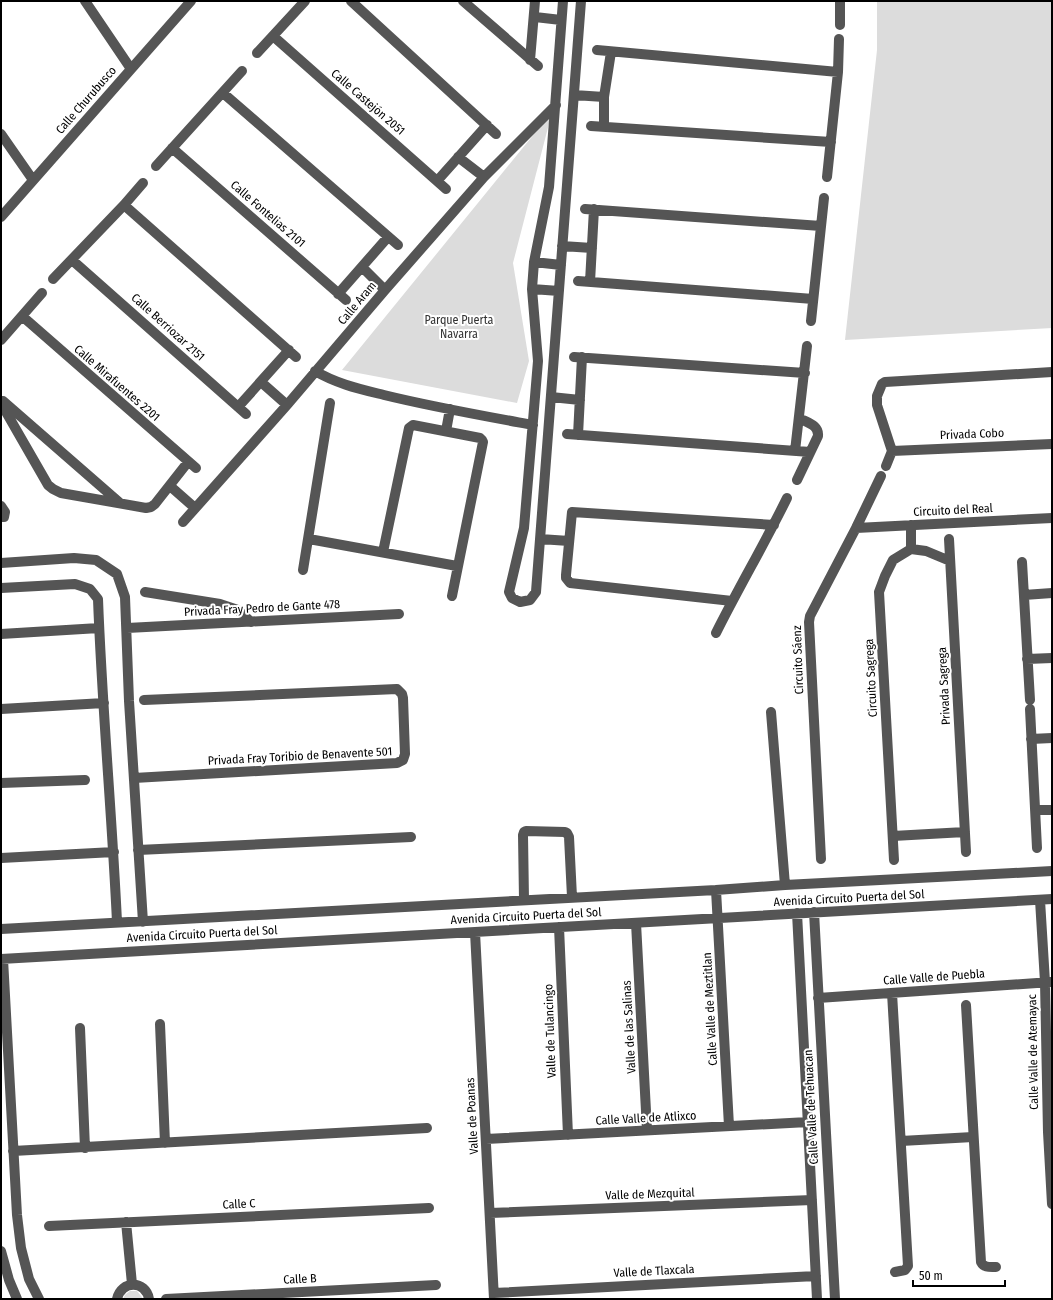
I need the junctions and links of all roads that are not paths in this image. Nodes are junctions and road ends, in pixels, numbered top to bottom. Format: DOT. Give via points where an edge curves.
graph roads {
  1 [pos="85,1"];
  2 [pos="305,1"];
  3 [pos="351,1"];
  4 [pos="463,1"];
  5 [pos="536,1"];
  6 [pos="563,1"];
  7 [pos="581,1"];
  8 [pos="840,1"];
  9 [pos="185,4"];
  10 [pos="535,17"];
  11 [pos="561,20"];
  12 [pos="840,25"];
  13 [pos="273,36"];
  14 [pos="839,39"];
  15 [pos="597,50"];
  16 [pos="611,52"];
  17 [pos="258,53"];
  18 [pos="130,70"];
  19 [pos="242,71"];
  20 [pos="838,72"];
  21 [pos="223,93"];
  22 [pos="574,95"];
  23 [pos="604,97"];
  24 [pos="556,105"];
  25 [pos="487,125"];
  26 [pos="591,126"];
  27 [pos="604,127"];
  28 [pos="1,134"];
  29 [pos="496,134"];
  30 [pos="831,142"];
  31 [pos="172,148"];
  32 [pos="458,157"];
  33 [pos="156,166"];
  34 [pos="827,177"];
  35 [pos="484,178"];
  36 [pos="33,180"];
  37 [pos="437,181"];
  38 [pos="143,183"];
  39 [pos="446,189"];
  40 [pos="824,198"];
  41 [pos="124,205"];
  42 [pos="1,217"];
  43 [pos="821,226"];
  44 [pos="388,237"];
  45 [pos="398,245"];
  46 [pos="562,246"];
  47 [pos="592,248"];
  48 [pos="72,260"];
  49 [pos="534,262"];
  50 [pos="561,265"];
  51 [pos="362,267"];
  52 [pos="53,279"];
  53 [pos="578,281"];
  54 [pos="590,282"];
  55 [pos="532,289"];
  56 [pos="385,290"];
  57 [pos="559,291"];
  58 [pos="42,293"];
  59 [pos="813,299"];
  60 [pos="22,316"];
  61 [pos="811,321"];
  62 [pos="1,340"];
  63 [pos="808,346"];
  64 [pos="316,371"];
  65 [pos="1052,372"];
  66 [pos="805,373"];
  67 [pos="261,382"];
  68 [pos="551,397"];
  69 [pos="2,400"];
  70 [pos="580,400"];
  71 [pos="330,403"];
  72 [pos="287,405"];
  73 [pos="450,409"];
  74 [pos="799,418"];
  75 [pos="534,425"];
  76 [pos="446,431"];
  77 [pos="567,434"];
  78 [pos="578,435"];
  79 [pos="1052,444"];
  80 [pos="795,451"];
  81 [pos="892,451"];
  82 [pos="810,452"];
  83 [pos="886,466"];
  84 [pos="881,476"];
  85 [pos="797,480"];
  86 [pos="170,486"];
  87 [pos="787,498"];
  88 [pos="120,503"];
  89 [pos="1,506"];
  90 [pos="195,508"];
  91 [pos="3,517"];
  92 [pos="1052,518"];
  93 [pos="183,522"];
  94 [pos="774,525"];
  95 [pos="911,525"];
  96 [pos="856,528"];
  97 [pos="309,539"];
  98 [pos="540,539"];
  99 [pos="949,539"];
  100 [pos="569,541"];
  101 [pos="912,549"];
  102 [pos="383,552"];
  103 [pos="950,561"];
  104 [pos="1022,562"];
  105 [pos="1,563"];
  106 [pos="457,566"];
  107 [pos="303,570"];
  108 [pos="1,588"];
  109 [pos="145,592"];
  110 [pos="1052,593"];
  111 [pos="1024,595"];
  112 [pos="452,596"];
  113 [pos="732,601"];
  114 [pos="399,614"];
  115 [pos="251,622"];
  116 [pos="99,628"];
  117 [pos="127,628"];
  118 [pos="716,633"];
  119 [pos="1,634"];
  120 [pos="1052,658"];
  121 [pos="1027,659"];
  122 [pos="144,700"];
  123 [pos="104,703"];
  124 [pos="1,709"];
  125 [pos="771,712"];
  126 [pos="1052,738"];
  127 [pos="1032,739"];
  128 [pos="134,778"];
  129 [pos="85,780"];
  130 [pos="1,783"];
  131 [pos="1035,810"];
  132 [pos="1052,810"];
  133 [pos="965,832"];
  134 [pos="411,836"];
  135 [pos="893,836"];
  136 [pos="1037,848"];
  137 [pos="138,850"];
  138 [pos="114,852"];
  139 [pos="966,852"];
  140 [pos="1,858"];
  141 [pos="821,859"];
  142 [pos="894,860"];
  143 [pos="1052,871"];
  144 [pos="784,885"];
  145 [pos="716,890"];
  146 [pos="572,898"];
  147 [pos="1052,899"];
  148 [pos="524,900"];
  149 [pos="1040,900"];
  150 [pos="814,912"];
  151 [pos="797,914"];
  152 [pos="718,918"];
  153 [pos="117,922"];
  154 [pos="143,922"];
  155 [pos="636,923"];
  156 [pos="559,927"];
  157 [pos="1,929"];
  158 [pos="475,932"];
  159 [pos="2,959"];
  160 [pos="1049,982"];
  161 [pos="892,993"];
  162 [pos="818,998"];
  163 [pos="966,1005"];
  164 [pos="160,1024"];
  165 [pos="80,1028"];
  166 [pos="5,1070"];
  167 [pos="808,1122"];
  168 [pos="729,1126"];
  169 [pos="427,1128"];
  170 [pos="647,1130"];
  171 [pos="1050,1132"];
  172 [pos="568,1135"];
  173 [pos="973,1137"];
  174 [pos="486,1139"];
  175 [pos="900,1141"];
  176 [pos="165,1143"];
  177 [pos="85,1148"];
  178 [pos="14,1151"];
  179 [pos="827,1161"];
  180 [pos="810,1162"];
  181 [pos="812,1200"];
  182 [pos="1052,1204"];
  183 [pos="430,1208"];
  184 [pos="490,1213"];
  185 [pos="126,1222"];
  186 [pos="49,1226"];
  187 [pos="1,1252"];
  188 [pos="996,1267"];
  189 [pos="895,1272"];
  190 [pos="816,1276"];
  191 [pos="132,1284"];
  192 [pos="436,1284"];
  193 [pos="494,1296"];
  194 [pos="17,1299"];
  195 [pos="39,1299"];
  196 [pos="118,1299"];
  197 [pos="149,1299"];
  198 [pos="166,1299"];
  199 [pos="817,1299"];
  200 [pos="835,1299"];
  1 -- 18 [label="street"];
  2 -- 13 [label="street"];
  3 -- 25 [label="street"];
  4 -- 10 [label="street" via="534,63"];
  5 -- 10 [label="street"];
  6 -- 11 [label="street"];
  7 -- 22 [label="street"];
  8 -- 12 [label="street"];
  9 -- 18 [label="street, Calle Churubusco"];
  10 -- 11 [label="street"];
  11 -- 24 [label="street"];
  13 -- 17 [label="street"];
  13 -- 37 [label="street, Calle Castejón 2051"];
  14 -- 20 [label="street"];
  15 -- 16 [label="street"];
  16 -- 20 [label="street"];
  16 -- 23 [label="street"];
  18 -- 36 [label="street, Calle Churubusco"];
  19 -- 21 [label="street"];
  20 -- 30 [label="street"];
  21 -- 31 [label="street"];
  21 -- 44 [label="street"];
  22 -- 23 [label="street"];
  22 -- 46 [label="street"];
  23 -- 27 [label="street"];
  24 -- 35 [label="street, Calle Aram"];
  24 -- 49 [label="street" via="549,187"];
  25 -- 29 [label="street"];
  25 -- 32 [label="street"];
  26 -- 27 [label="street"];
  27 -- 30 [label="street"];
  28 -- 36 [label="street"];
  30 -- 34 [label="street"];
  31 -- 33 [label="street"];
  31 -- 51 [label="street, Calle Fontelias 2101" via="342,297"];
  32 -- 35 [label="street"];
  32 -- 37 [label="street"];
  35 -- 56 [label="street, Calle Aram"];
  36 -- 42 [label="street, Calle Churubusco"];
  37 -- 39 [label="street, Calle Castejón 2051"];
  38 -- 41 [label="street"];
  40 -- 43 [label="street"];
  41 -- 48 [label="street"];
  41 -- 67 [label="street" via="292,354"];
  43 -- 47 [label="street" via="590,209"];
  43 -- 59 [label="street"];
  44 -- 45 [label="street"];
  44 -- 51 [label="street"];
  46 -- 47 [label="street"];
  46 -- 50 [label="street"];
  47 -- 54 [label="street"];
  48 -- 52 [label="street"];
  48 -- 67 [label="street, Calle Berriozar 2151" via="242,411"];
  49 -- 50 [label="street"];
  49 -- 55 [label="street"];
  50 -- 57 [label="street"];
  51 -- 56 [label="street"];
  53 -- 54 [label="street"];
  54 -- 59 [label="street"];
  55 -- 57 [label="street"];
  55 -- 75 [label="street" via="538,360"];
  56 -- 64 [label="street, Calle Aram"];
  57 -- 68 [label="street"];
  58 -- 60 [label="street"];
  59 -- 61 [label="street"];
  60 -- 62 [label="street"];
  60 -- 86 [label="street, Calle Mirafuentes 2201" via="192,465"];
  63 -- 66 [label="street"];
  64 -- 72 [label="street, Calle Aram"];
  64 -- 73 [label="street" via="340,384"];
  65 -- 81 [label="street" via="885,382 877,396 877,405"];
  66 -- 70 [label="street" via="578,357"];
  66 -- 74 [label="street"];
  67 -- 72 [label="street"];
  68 -- 70 [label="street"];
  68 -- 98 [label="street"];
  69 -- 88 [label="street"];
  69 -- 88 [label="street" via="3,407 48,485 61,492"];
  70 -- 78 [label="street"];
  71 -- 97 [label="street"];
  72 -- 90 [label="street, Calle Aram"];
  73 -- 75 [label="street"];
  73 -- 76 [label="street"];
  74 -- 80 [label="street"];
  74 -- 82 [label="street" via="819,430"];
  75 -- 98 [label="street" via="524,528 509,592 512,598 520,602 530,600 536,592"];
  76 -- 102 [label="street" via="413,425 409,428"];
  76 -- 106 [label="street" via="480,438 483,442"];
  77 -- 78 [label="street"];
  78 -- 80 [label="street"];
  79 -- 81 [label="street, Privada Cobo"];
  80 -- 82 [label="street"];
  81 -- 83 [label="street"];
  82 -- 85 [label="street"];
  84 -- 96 [label="street, Circuito Sáenz"];
  86 -- 88 [label="street" via="151,507"];
  86 -- 90 [label="street"];
  87 -- 94 [label="street"];
  89 -- 91 [label="street" via="5,512"];
  90 -- 93 [label="street, Calle Aram"];
  92 -- 95 [label="street, Circuito del Real"];
  94 -- 100 [label="street" via="572,512"];
  94 -- 113 [label="street"];
  95 -- 96 [label="street, Circuito del Real"];
  95 -- 101 [label="street"];
  96 -- 141 [label="street, Circuito Sáenz" via="809,622"];
  97 -- 102 [label="street"];
  97 -- 107 [label="street"];
  98 -- 100 [label="street"];
  99 -- 103 [label="street, Privada Sagrega"];
  100 -- 113 [label="street" via="566,578 570,583"];
  101 -- 103 [label="street" via="926,551"];
  101 -- 135 [label="street, Circuito Sagrega" via="894,560 879,592"];
  102 -- 106 [label="street"];
  103 -- 133 [label="street, Privada Sagrega"];
  104 -- 111 [label="street"];
  105 -- 117 [label="street" via="74,558 96,560 117,574 126,597"];
  106 -- 112 [label="street"];
  108 -- 116 [label="street" via="75,584 90,589 98,599"];
  109 -- 115 [label="street" via="220,604 238,610"];
  110 -- 111 [label="street"];
  111 -- 121 [label="street"];
  113 -- 118 [label="street"];
  114 -- 115 [label="street, Privada Fray Pedro de Gante 478"];
  115 -- 117 [label="street, Privada Fray Pedro de Gante 478"];
  116 -- 119 [label="street"];
  116 -- 123 [label="street"];
  117 -- 128 [label="street"];
  120 -- 121 [label="street"];
  121 -- 127 [label="street"];
  122 -- 128 [label="street, Privada Fray Toribio de Benavente 501" via="397,689 403,698 405,754 403,760 396,763"];
  123 -- 124 [label="street"];
  123 -- 138 [label="street"];
  125 -- 144 [label="street"];
  126 -- 127 [label="street"];
  127 -- 131 [label="street"];
  128 -- 137 [label="street"];
  129 -- 130 [label="street"];
  131 -- 132 [label="street"];
  131 -- 136 [label="street"];
  133 -- 135 [label="street"];
  133 -- 139 [label="street, Privada Sagrega"];
  134 -- 137 [label="street"];
  135 -- 142 [label="street, Circuito Sagrega"];
  137 -- 154 [label="street"];
  138 -- 140 [label="street"];
  138 -- 153 [label="street"];
  143 -- 144 [label="street, Avenida Circuito Puerta del Sol"];
  144 -- 145 [label="street, Avenida Circuito Puerta del Sol"];
  145 -- 146 [label="street, Avenida Circuito Puerta del Sol"];
  145 -- 152 [label="street, Calle Valle de Meztitlan"];
  146 -- 148 [label="street, Avenida Circuito Puerta del Sol"];
  146 -- 148 [label="street" via="567,833 526,832 523,834"];
  147 -- 149 [label="street, Avenida Circuito Puerta del Sol"];
  148 -- 154 [label="street, Avenida Circuito Puerta del Sol"];
  149 -- 150 [label="street, Avenida Circuito Puerta del Sol"];
  149 -- 160 [label="street, Calle Valle de Atemayac"];
  150 -- 151 [label="street, Avenida Circuito Puerta del Sol"];
  150 -- 162 [label="street, Calle Valle de Tehuacan"];
  151 -- 152 [label="street, Avenida Circuito Puerta del Sol"];
  151 -- 167 [label="street, Calle Valle de Tehuacan"];
  152 -- 155 [label="street, Avenida Circuito Puerta del Sol"];
  152 -- 168 [label="street, Calle Valle de Meztitlan"];
  153 -- 154 [label="street, Avenida Circuito Puerta del Sol"];
  153 -- 157 [label="street, Avenida Circuito Puerta del Sol"];
  155 -- 156 [label="street, Avenida Circuito Puerta del Sol"];
  155 -- 170 [label="street, Valle de las Salinas"];
  156 -- 158 [label="street, Avenida Circuito Puerta del Sol"];
  156 -- 172 [label="street, Valle de Tulancingo"];
  158 -- 159 [label="street, Avenida Circuito Puerta del Sol"];
  158 -- 174 [label="street, Valle de Poanas"];
  159 -- 166 [label="street"];
  160 -- 161 [label="street, Calle Valle de Puebla"];
  160 -- 171 [label="street, Calle Valle de Atemayac"];
  161 -- 162 [label="street, Calle Valle de Puebla"];
  161 -- 175 [label="street"];
  162 -- 179 [label="street, Calle Valle de Tehuacan"];
  163 -- 173 [label="street"];
  164 -- 176 [label="street"];
  165 -- 177 [label="street"];
  166 -- 178 [label="street"];
  167 -- 168 [label="street, Calle Valle de Atlixco"];
  167 -- 180 [label="street, Calle Valle de Tehuacan"];
  168 -- 170 [label="street, Calle Valle de Atlixco"];
  169 -- 176 [label="street"];
  170 -- 172 [label="street, Calle Valle de Atlixco"];
  171 -- 182 [label="street, Calle Valle de Atemayac"];
  172 -- 174 [label="street, Calle Valle de Atlixco"];
  173 -- 175 [label="street"];
  173 -- 188 [label="street" via="981,1262 985,1266"];
  174 -- 184 [label="street, Valle de Poanas"];
  175 -- 189 [label="street" via="908,1266 905,1270"];
  176 -- 177 [label="street"];
  177 -- 178 [label="street"];
  178 -- 195 [label="street" via="21,1248 29,1278"];
  179 -- 180 [label="street"];
  179 -- 200 [label="street, Calle Valle de Tehuacan"];
  180 -- 181 [label="street, Calle Valle de Tehuacan"];
  181 -- 184 [label="street, Valle de Mezquital"];
  181 -- 190 [label="street, Calle Valle de Tehuacan"];
  183 -- 185 [label="street, Calle C"];
  184 -- 193 [label="street, Valle de Poanas"];
  185 -- 186 [label="street, Calle C"];
  185 -- 191 [label="street"];
  187 -- 194 [label="street"];
  190 -- 193 [label="street, Valle de Tlaxcala"];
  190 -- 199 [label="street, Calle Valle de Tehuacan"];
  191 -- 196 [label="street" via="119,1292"];
  191 -- 197 [label="street" via="142,1287"];
  192 -- 198 [label="street, Calle B"];
}
